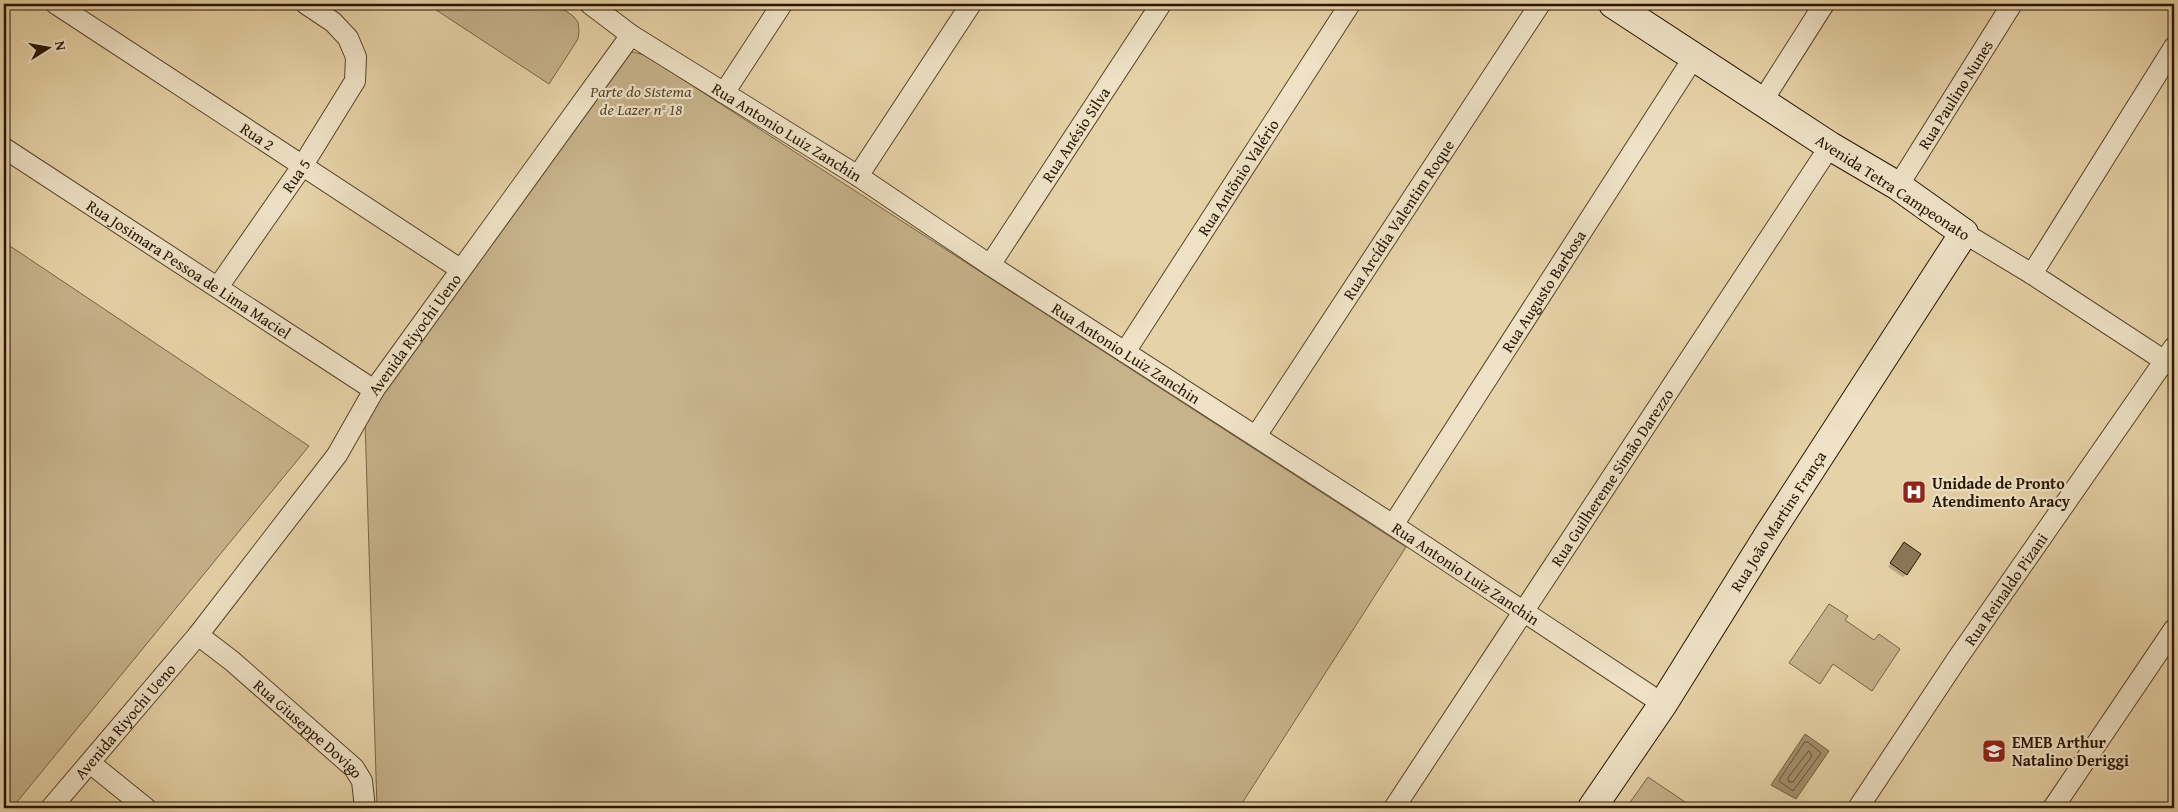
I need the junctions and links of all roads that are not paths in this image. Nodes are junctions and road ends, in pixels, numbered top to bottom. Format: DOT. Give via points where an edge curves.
graph roads {
  1 [pos="56,4"];
  2 [pos="306,4"];
  3 [pos="590,4"];
  4 [pos="782,4"];
  5 [pos="970,4"];
  6 [pos="1160,4"];
  7 [pos="1350,4"];
  8 [pos="1540,4"];
  9 [pos="1824,4"];
  10 [pos="2012,4"];
  11 [pos="1626,7"];
  12 [pos="631,34"];
  13 [pos="2174,47"];
  14 [pos="1694,58"];
  15 [pos="724,93"];
  16 [pos="1763,100"];
  17 [pos="1830,146"];
  18 [pos="4,148"];
  19 [pos="303,165"];
  20 [pos="858,176"];
  21 [pos="1898,186"];
  22 [pos="1964,233"];
  23 [pos="990,265"];
  24 [pos="460,269"];
  25 [pos="2032,274"];
  26 [pos="218,287"];
  27 [pos="1125,352"];
  28 [pos="2171,358"];
  29 [pos="374,390"];
  30 [pos="1256,436"];
  31 [pos="1393,525"];
  32 [pos="1524,613"];
  33 [pos="2174,629"];
  34 [pos="198,635"];
  35 [pos="1662,704"];
  36 [pos="90,763"];
  37 [pos="51,808"];
  38 [pos="146,808"];
  39 [pos="366,808"];
  40 [pos="1394,808"];
  41 [pos="1592,808"];
  42 [pos="1858,808"];
  43 [pos="2052,808"];
  1 -- 19 [label="street, Rua 2"];
  2 -- 19 [label="street, Rua 5" via="333,22 348,38 356,57 355,81"];
  3 -- 12 [label="street, Rua Antonio Luiz Zanchin"];
  4 -- 15 [label="street"];
  5 -- 20 [label="street"];
  6 -- 23 [label="street, Rua Anésio Silva"];
  7 -- 27 [label="street, Rua Antõnio Valério"];
  8 -- 30 [label="street, Rua Arcídia Valentim Roque"];
  9 -- 16 [label="street"];
  10 -- 21 [label="street, Rua Paulino Nunes"];
  11 -- 14 [label="main road, Avenida Tetra Campeonato"];
  12 -- 15 [label="street, Rua Antonio Luiz Zanchin"];
  12 -- 24 [label="street, Avenida Riyochi Ueno"];
  13 -- 25 [label="street"];
  14 -- 16 [label="main road, Avenida Tetra Campeonato"];
  14 -- 31 [label="street, Rua Augusto Barbosa"];
  15 -- 20 [label="street, Rua Antonio Luiz Zanchin"];
  16 -- 17 [label="main road, Avenida Tetra Campeonato"];
  17 -- 21 [label="main road, Avenida Tetra Campeonato"];
  17 -- 32 [label="street, Rua Guilhereme Simão Darezzo"];
  18 -- 26 [label="street, Rua Josimara Pessoa de Lima Maciel"];
  19 -- 24 [label="street, Rua 2"];
  19 -- 26 [label="street, Rua 5"];
  20 -- 23 [label="street, Rua Antonio Luiz Zanchin"];
  21 -- 22 [label="main road, Avenida Tetra Campeonato"];
  22 -- 25 [label="street, Avenida Tetra Campeonato"];
  22 -- 35 [label="main road, Rua João Martins França"];
  23 -- 27 [label="street, Rua Antonio Luiz Zanchin"];
  24 -- 29 [label="street, Avenida Riyochi Ueno"];
  25 -- 28 [label="street, Avenida Tetra Campeonato"];
  26 -- 29 [label="street, Rua Josimara Pessoa de Lima Maciel"];
  27 -- 30 [label="street, Rua Antonio Luiz Zanchin"];
  28 -- 42 [label="street, Rua Reinaldo Pizani" via="1957,658"];
  29 -- 34 [label="street, Avenida Riyochi Ueno" via="337,455"];
  30 -- 31 [label="street, Rua Antonio Luiz Zanchin"];
  31 -- 32 [label="street, Rua Antonio Luiz Zanchin"];
  32 -- 35 [label="street, Rua Antonio Luiz Zanchin"];
  32 -- 40 [label="street, Rua Guilhereme Simão Darezzo"];
  33 -- 43 [label="street"];
  34 -- 36 [label="street, Avenida Riyochi Ueno"];
  34 -- 39 [label="street, Rua Giuseppe Dovigo" via="354,768 362,781"];
  35 -- 41 [label="main road, Rua João Martins França"];
  36 -- 37 [label="street, Avenida Riyochi Ueno"];
  36 -- 38 [label="street"];
}
